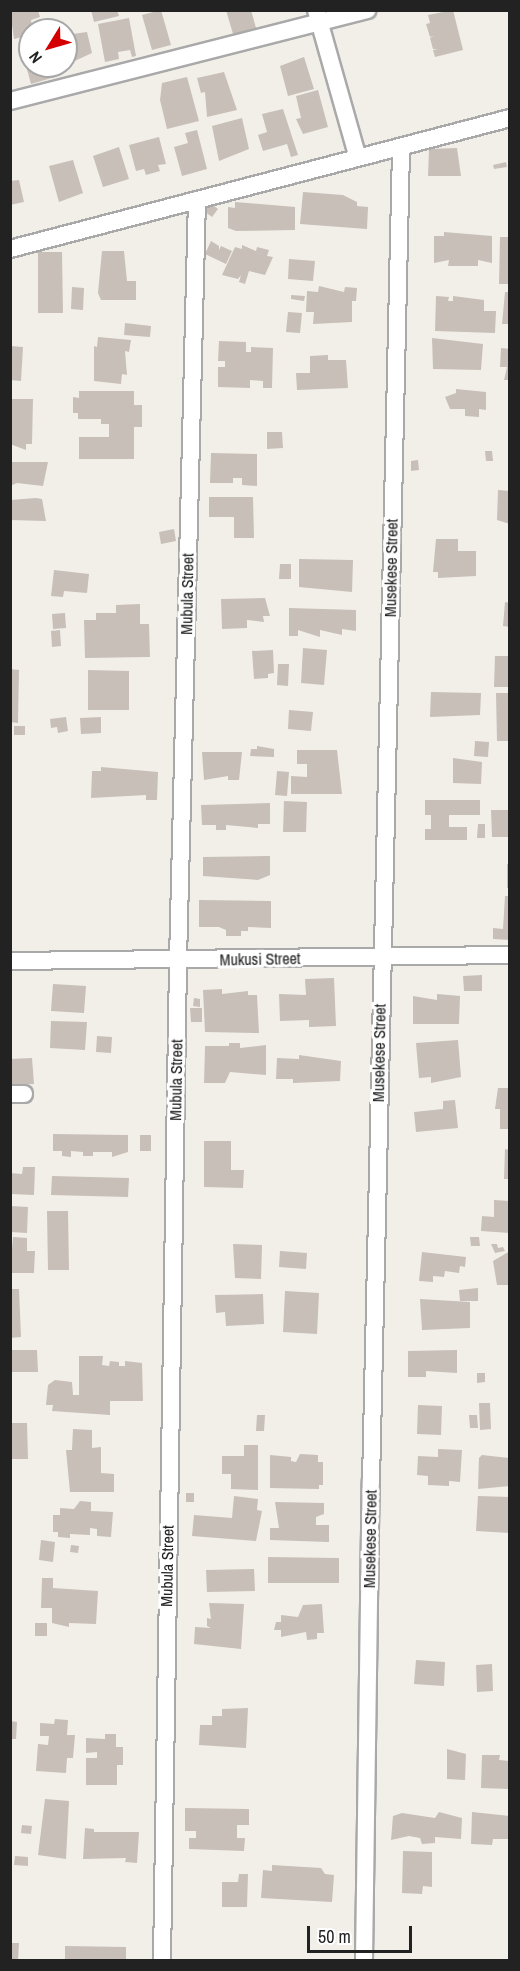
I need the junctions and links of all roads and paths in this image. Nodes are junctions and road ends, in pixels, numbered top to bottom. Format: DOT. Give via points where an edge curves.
graph roads {
  1 [pos="368,10"];
  2 [pos="318,17"];
  3 [pos="10,101"];
  4 [pos="510,118"];
  5 [pos="401,147"];
  6 [pos="357,155"];
  7 [pos="198,200"];
  8 [pos="10,249"];
  9 [pos="510,955"];
  10 [pos="381,957"];
  11 [pos="178,960"];
  12 [pos="10,961"];
  13 [pos="162,1960"];
  14 [pos="364,1960"];
  1 -- 2 [label="street"];
  2 -- 3 [label="street"];
  2 -- 6 [label="street"];
  4 -- 5 [label="street"];
  5 -- 6 [label="street"];
  5 -- 10 [label="street, Musekese Street"];
  6 -- 7 [label="street"];
  7 -- 8 [label="street"];
  7 -- 11 [label="street, Mubula Street"];
  9 -- 10 [label="street, Mukusi Street"];
  10 -- 11 [label="street, Mukusi Street"];
  10 -- 14 [label="street, Musekese Street"];
  11 -- 12 [label="street, Mukusi Street"];
  11 -- 13 [label="street, Mubula Street"];
}
